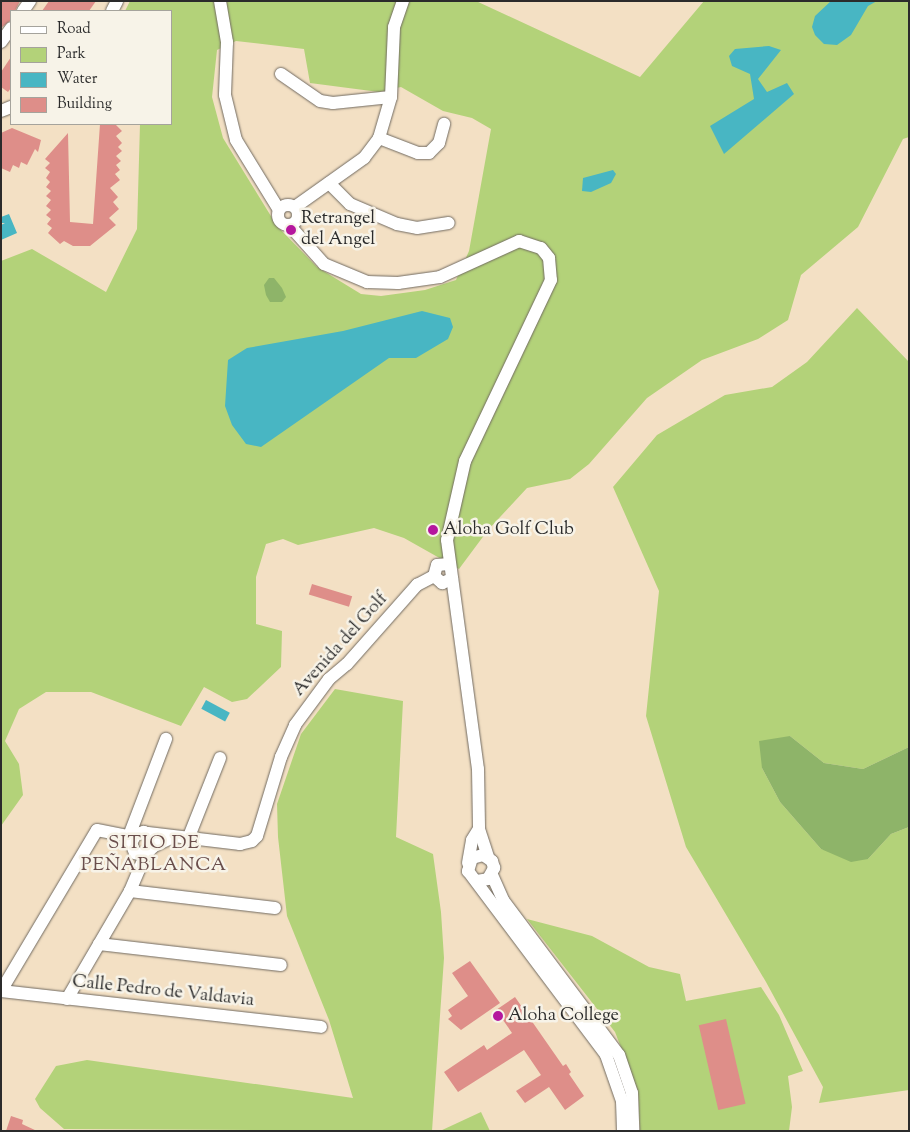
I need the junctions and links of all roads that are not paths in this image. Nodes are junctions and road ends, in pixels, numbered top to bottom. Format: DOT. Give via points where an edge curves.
graph roads {
  1 [pos="220,1"];
  2 [pos="403,1"];
  3 [pos="10,29"];
  4 [pos="1,42"];
  5 [pos="281,74"];
  6 [pos="391,97"];
  7 [pos="444,124"];
  8 [pos="379,138"];
  9 [pos="329,183"];
  10 [pos="295,208"];
  11 [pos="279,210"];
  12 [pos="449,223"];
  13 [pos="290,226"];
  14 [pos="448,564"];
  15 [pos="434,576"];
  16 [pos="452,579"];
  17 [pos="166,739"];
  18 [pos="220,758"];
  19 [pos="479,829"];
  20 [pos="148,833"];
  21 [pos="131,836"];
  22 [pos="174,837"];
  23 [pos="188,839"];
  24 [pos="150,850"];
  25 [pos="488,857"];
  26 [pos="468,864"];
  27 [pos="492,874"];
  28 [pos="477,881"];
  29 [pos="130,891"];
  30 [pos="275,908"];
  31 [pos="99,944"];
  32 [pos="281,965"];
  33 [pos="1,991"];
  34 [pos="67,999"];
  35 [pos="321,1027"];
  36 [pos="623,1131"];
  37 [pos="634,1131"];
  1 -- 11 [label="street" via="227,42 225,95 236,140"];
  2 -- 6 [label="street" via="394,27"];
  3 -- 4 [label="street"];
  5 -- 6 [label="street" via="320,101 333,103"];
  6 -- 8 [label="street"];
  7 -- 8 [label="street" via="439,143 429,153 418,153"];
  8 -- 9 [label="street" via="364,158"];
  9 -- 10 [label="street"];
  9 -- 12 [label="street" via="350,204 397,224 417,228"];
  10 -- 11 [label="street" via="286,205"];
  10 -- 13 [label="street" via="298,216"];
  11 -- 13 [label="street" via="278,219"];
  13 -- 14 [label="street" via="324,264 367,282 398,283 440,277 519,241 534,244 549,258 551,280 465,461 452,511"];
  14 -- 15 [label="street, Avenida del Golf" via="437,565"];
  14 -- 16 [label="street"];
  15 -- 16 [label="street" via="442,583"];
  15 -- 23 [label="street, Avenida del Golf" via="418,585 347,664 329,679 295,725 281,756 257,836 240,844"];
  16 -- 19 [label="street" via="478,769"];
  17 -- 21 [label="street"];
  18 -- 23 [label="street"];
  19 -- 25 [label="street"];
  19 -- 26 [label="street" via="472,840"];
  20 -- 21 [label="street, Avenida del Golf"];
  20 -- 22 [label="street, Avenida del Golf"];
  20 -- 24 [label="street"];
  21 -- 24 [label="street" via="133,850"];
  21 -- 33 [label="street, Avenida del Golf" via="97,830"];
  22 -- 23 [label="street, Avenida del Golf"];
  22 -- 24 [label="street"];
  24 -- 29 [label="street"];
  25 -- 26 [label="street" via="477,855"];
  25 -- 27 [label="street" via="494,868"];
  26 -- 28 [label="street" via="471,877"];
  27 -- 28 [label="street" via="483,881"];
  27 -- 37 [label="street" via="503,900 619,1055 632,1093"];
  28 -- 36 [label="street" via="606,1054 622,1101"];
  29 -- 30 [label="street"];
  29 -- 31 [label="street"];
  31 -- 32 [label="street"];
  31 -- 34 [label="street"];
  33 -- 34 [label="street, Calle Pedro de Valdavia"];
  34 -- 35 [label="street, Calle Pedro de Valdavia"];
}
